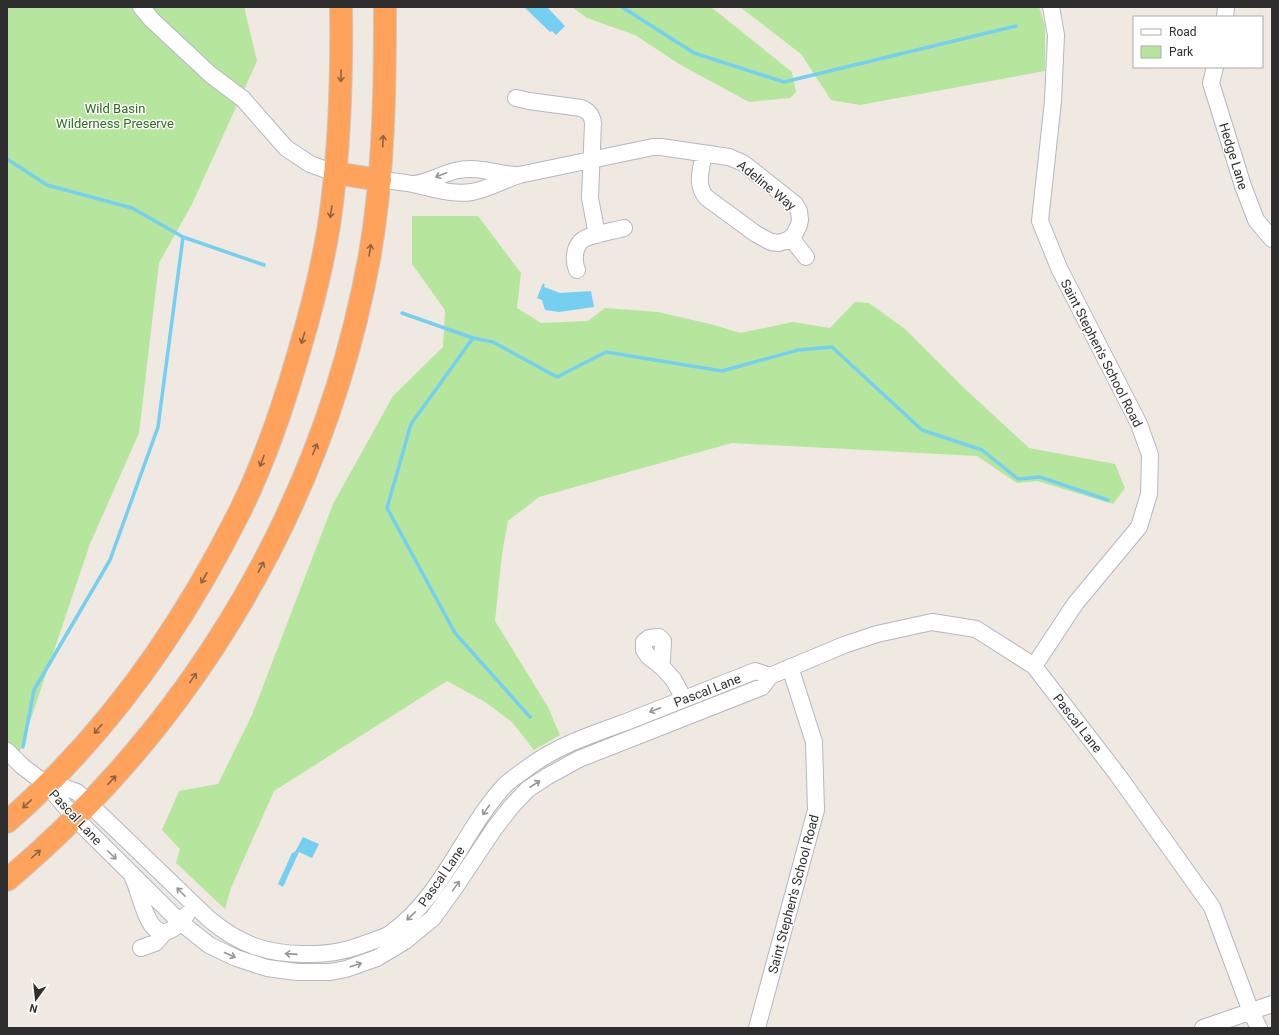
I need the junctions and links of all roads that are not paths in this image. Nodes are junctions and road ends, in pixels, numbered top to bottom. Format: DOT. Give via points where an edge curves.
graph roads {
  1 [pos="141,7"];
  2 [pos="341,7"];
  3 [pos="385,7"];
  4 [pos="1051,7"];
  5 [pos="1215,68"];
  6 [pos="516,98"];
  7 [pos="704,153"];
  8 [pos="592,160"];
  9 [pos="464,169"];
  10 [pos="335,173"];
  11 [pos="519,175"];
  12 [pos="380,180"];
  13 [pos="412,184"];
  14 [pos="466,192"];
  15 [pos="624,228"];
  16 [pos="597,235"];
  17 [pos="791,238"];
  18 [pos="1272,239"];
  19 [pos="806,257"];
  20 [pos="577,270"];
  21 [pos="658,664"];
  22 [pos="1034,666"];
  23 [pos="790,667"];
  24 [pos="770,676"];
  25 [pos="684,699"];
  26 [pos="7,751"];
  27 [pos="47,785"];
  28 [pos="82,811"];
  29 [pos="7,822"];
  30 [pos="456,856"];
  31 [pos="468,868"];
  32 [pos="126,869"];
  33 [pos="7,880"];
  34 [pos="195,906"];
  35 [pos="180,922"];
  36 [pos="221,929"];
  37 [pos="165,932"];
  38 [pos="370,942"];
  39 [pos="209,945"];
  40 [pos="141,948"];
  41 [pos="377,958"];
  42 [pos="1272,1004"];
  43 [pos="1250,1012"];
  44 [pos="757,1028"];
  45 [pos="1203,1028"];
  46 [pos="1259,1028"];
  1 -- 10 [label="street" via="211,75 243,99 286,148 310,164"];
  2 -- 10 [label="highway, one-way" via="340,107"];
  12 -- 3 [label="highway, one-way"];
  4 -- 22 [label="street, Saint Stephen's School Road" via="1056,35 1053,101 1040,221 1059,268 1139,424 1150,455 1149,494 1139,527 1074,604"];
  5 -- 18 [label="street, Hedge Lane" via="1211,83 1243,186 1256,220"];
  6 -- 8 [label="street" via="581,108 589,113 593,123"];
  7 -- 8 [label="street, Adeline Way" via="653,147"];
  7 -- 17 [label="street, Adeline Way" via="739,160 794,204 799,211 800,220"];
  7 -- 17 [label="street" via="700,184 707,198 767,240 779,243"];
  8 -- 11 [label="street, Adeline Way"];
  8 -- 16 [label="street" via="591,204"];
  9 -- 11 [label="street, Adeline Way" via="483,169"];
  9 -- 13 [label="street, Adeline Way, one-way"];
  9 -- 14 [label="street"];
  10 -- 12 [label="highway"];
  10 -- 27 [label="highway, one-way" via="324,256 306,329 287,392 259,469 241,508 200,585 155,655 123,699"];
  11 -- 14 [label="street, Adeline Way" via="487,188"];
  12 -- 13 [label="street, Adeline Way"];
  28 -- 12 [label="highway, one-way" via="143,744 194,676 248,592 282,525 308,467 339,380 361,299"];
  13 -- 14 [label="street, Adeline Way" via="444,191"];
  15 -- 16 [label="street"];
  16 -- 20 [label="street" via="583,240 577,247 574,258"];
  17 -- 19 [label="street"];
  21 -- 25 [label="street" via="673,679"];
  22 -- 23 [label="street, Pascal Lane" via="976,629 932,622 877,634"];
  22 -- 43 [label="street, Pascal Lane" via="1117,774 1212,907"];
  23 -- 24 [label="street, Pascal Lane"];
  23 -- 44 [label="street, Saint Stephen's School Road" via="814,742 816,810"];
  24 -- 25 [label="street, Pascal Lane" via="755,671"];
  31 -- 24 [label="street, Pascal Lane, one-way" via="511,806 528,789 548,776 579,759 762,687"];
  25 -- 30 [label="street, Pascal Lane, one-way" via="562,746 531,765 507,784 488,807"];
  26 -- 27 [label="street, Pascal Lane" via="18,763"];
  27 -- 28 [label="street, Pascal Lane"];
  27 -- 29 [label="highway, one-way"];
  28 -- 32 [label="street, Pascal Lane, one-way"];
  33 -- 28 [label="highway, one-way"];
  34 -- 28 [label="street, Pascal Lane, one-way"];
  30 -- 31 [label="street"];
  30 -- 38 [label="street, Pascal Lane, one-way" via="430,896 411,916 390,934"];
  41 -- 31 [label="street, Pascal Lane, one-way" via="405,941 433,918"];
  32 -- 35 [label="street, Pascal Lane"];
  32 -- 37 [label="street" via="136,885 150,924 155,929"];
  34 -- 35 [label="street"];
  34 -- 36 [label="street, Pascal Lane"];
  35 -- 37 [label="street"];
  35 -- 39 [label="street, Pascal Lane"];
  38 -- 36 [label="street, Pascal Lane, one-way" via="334,953 284,953 251,945"];
  36 -- 39 [label="street"];
  37 -- 40 [label="street" via="155,943"];
  38 -- 41 [label="street"];
  39 -- 41 [label="street, Pascal Lane, one-way" via="256,965 297,972 330,972"];
  42 -- 43 [label="street"];
  43 -- 45 [label="street"];
  43 -- 46 [label="street, Pascal Lane"];
}
